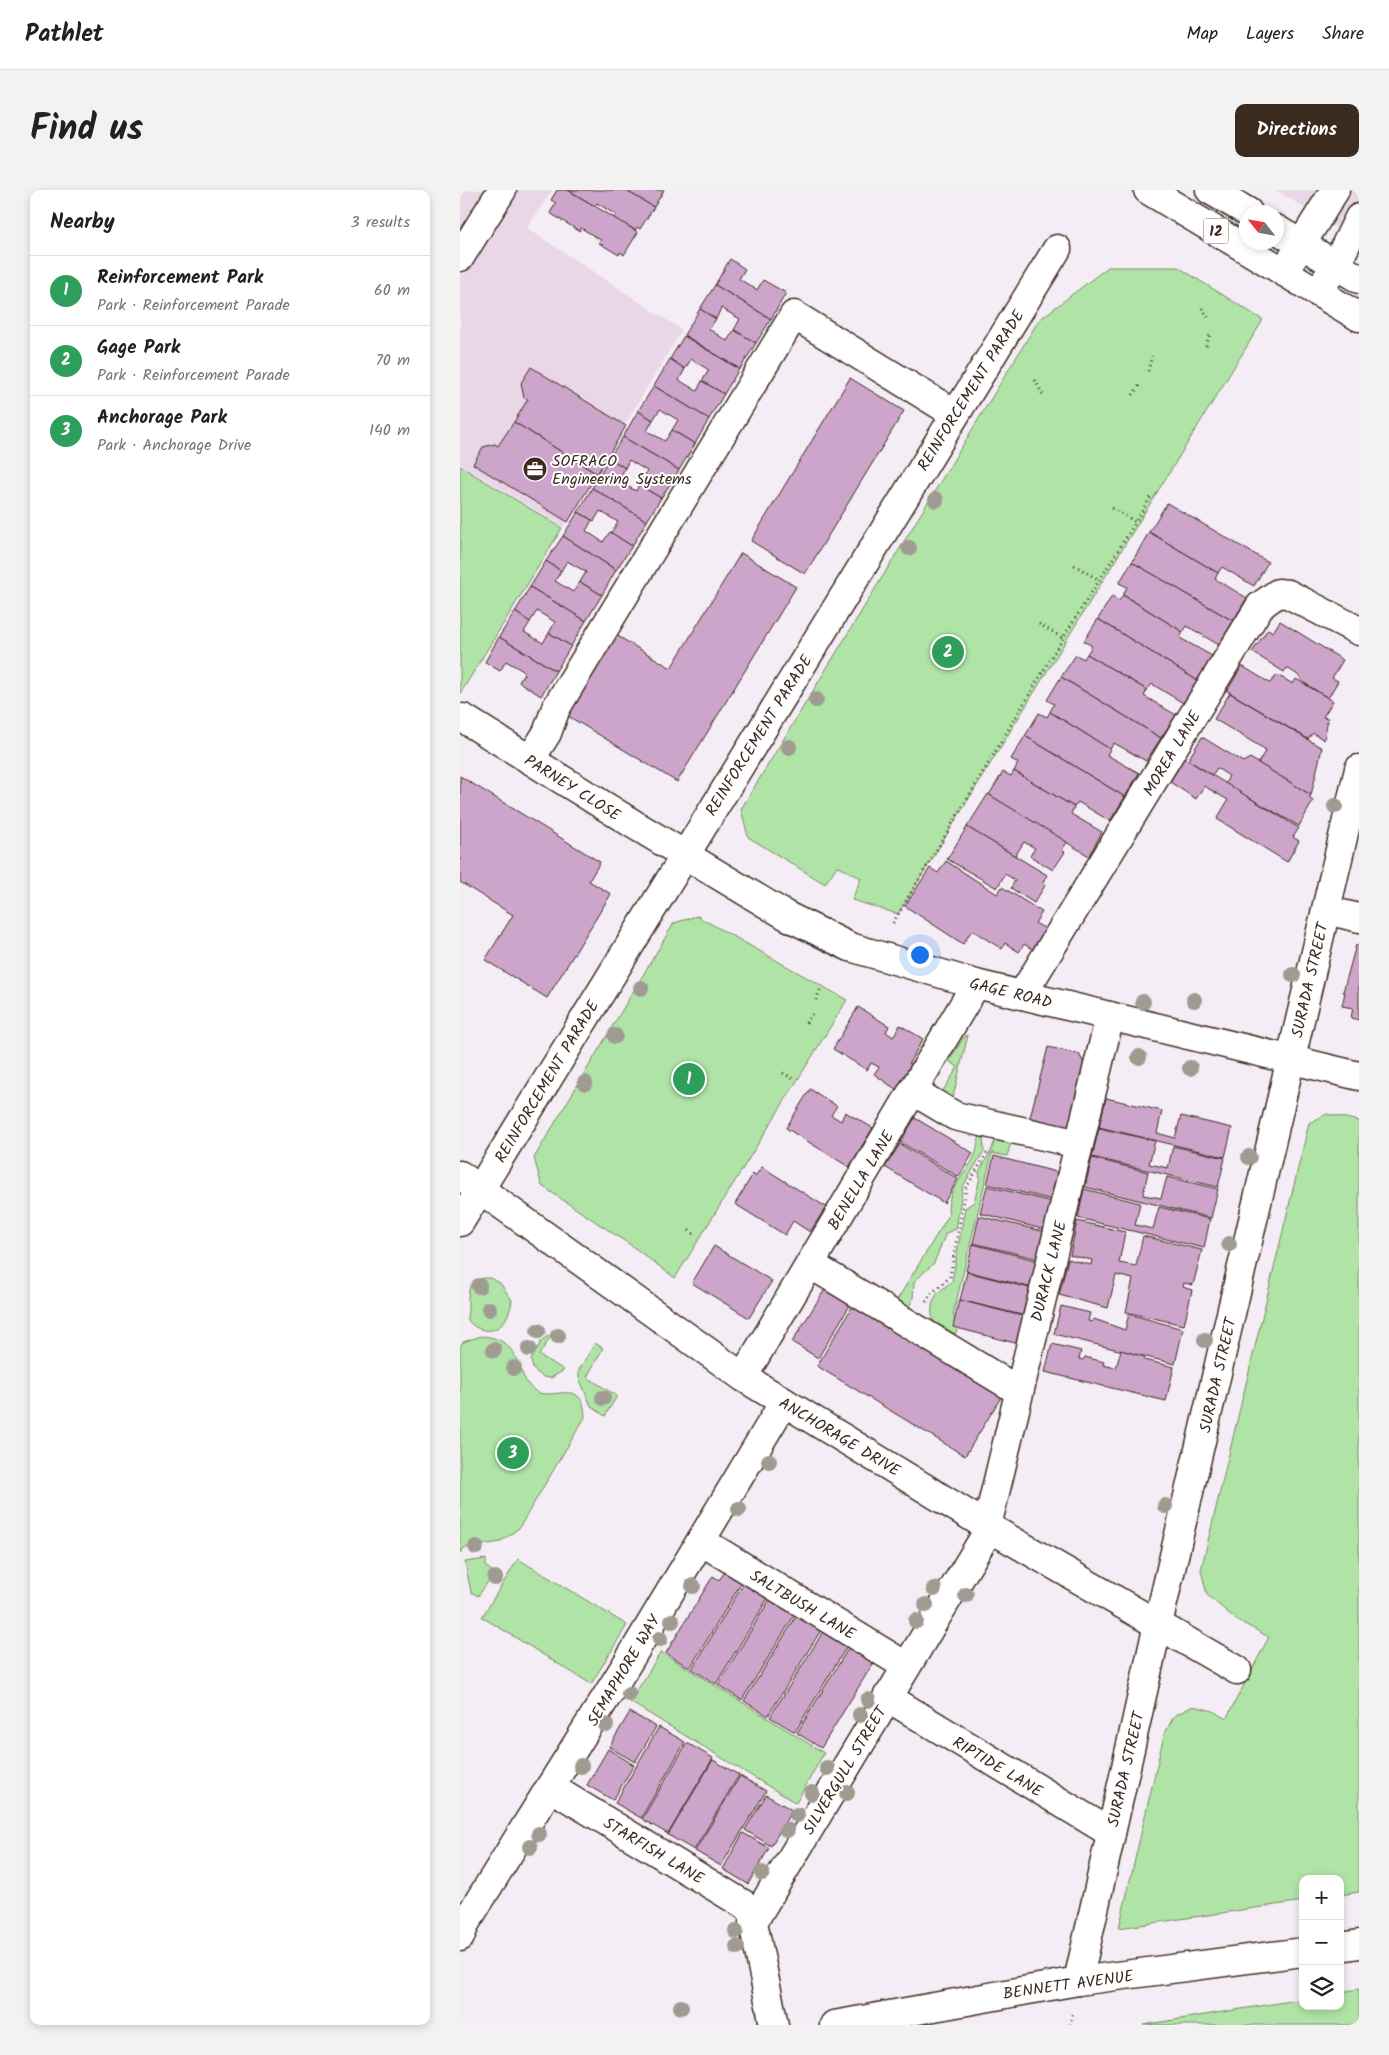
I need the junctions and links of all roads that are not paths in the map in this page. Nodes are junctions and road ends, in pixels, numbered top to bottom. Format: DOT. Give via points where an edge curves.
graph roads {
  1 [pos="502,190"];
  2 [pos="1148,190"];
  3 [pos="1210,190"];
  4 [pos="1336,190"];
  5 [pos="1239,207"];
  6 [pos="1359,218"];
  7 [pos="1284,234"];
  8 [pos="1302,244"];
  9 [pos="1057,249"];
  10 [pos="460,258"];
  11 [pos="1336,264"];
  12 [pos="1284,272"];
  13 [pos="1359,279"];
  14 [pos="1318,292"];
  15 [pos="1359,317"];
  16 [pos="955,414"];
  17 [pos="1359,630"];
  18 [pos="463,718"];
  19 [pos="530,760"];
  20 [pos="1359,769"];
  21 [pos="684,854"];
  22 [pos="1326,910"];
  23 [pos="1359,918"];
  24 [pos="976,984"];
  25 [pos="1022,995"];
  26 [pos="1110,1016"];
  27 [pos="1291,1058"];
  28 [pos="1359,1076"];
  29 [pos="913,1090"];
  30 [pos="1079,1144"];
  31 [pos="470,1182"];
  32 [pos="460,1222"];
  33 [pos="810,1264"];
  34 [pos="742,1377"];
  35 [pos="1019,1391"];
  36 [pos="784,1402"];
  37 [pos="988,1527"];
  38 [pos="701,1541"];
  39 [pos="1158,1624"];
  40 [pos="906,1666"];
  41 [pos="1237,1670"];
  42 [pos="887,1697"];
  43 [pos="550,1788"];
  44 [pos="1111,1833"];
  45 [pos="758,1913"];
  46 [pos="460,1937"];
  47 [pos="1359,1944"];
  48 [pos="1344,1946"];
  49 [pos="1299,1953"];
  50 [pos="1078,1981"];
  51 [pos="774,2025"];
  52 [pos="834,2025"];
  1 -- 10 [label="street"];
  2 -- 12 [label="street, 12"];
  3 -- 5 [label="street, 12"];
  4 -- 8 [label="street"];
  6 -- 11 [label="street"];
  7 -- 8 [label="street"];
  8 -- 11 [label="street"];
  8 -- 12 [label="street"];
  9 -- 16 [label="street, REINFORCEMENT PARADE"];
  11 -- 13 [label="street"];
  11 -- 14 [label="street"];
  12 -- 14 [label="street, 12"];
  14 -- 15 [label="street, 12"];
  16 -- 19 [label="street" via="794,314 556,708 547,733"];
  16 -- 21 [label="street, REINFORCEMENT PARADE"];
  17 -- 25 [label="street, MOREA LANE" via="1288,594 1278,593 1260,606"];
  18 -- 19 [label="street, PARNEY CLOSE"];
  19 -- 21 [label="street, PARNEY CLOSE"];
  20 -- 22 [label="street, SURADA STREET"];
  21 -- 24 [label="street, GAGE ROAD" via="787,916 836,941 878,957"];
  21 -- 31 [label="street, REINFORCEMENT PARADE"];
  22 -- 23 [label="street"];
  22 -- 27 [label="street, SURADA STREET"];
  24 -- 25 [label="street, GAGE ROAD"];
  24 -- 29 [label="street, BENELLA LANE"];
  25 -- 26 [label="street, GAGE ROAD"];
  26 -- 27 [label="street, GAGE ROAD"];
  26 -- 30 [label="street, DURACK LANE"];
  27 -- 28 [label="street, GAGE ROAD"];
  27 -- 39 [label="street, SURADA STREET"];
  29 -- 30 [label="street" via="955,1116"];
  29 -- 33 [label="street, BENELLA LANE"];
  30 -- 35 [label="street, DURACK LANE"];
  31 -- 32 [label="street, REINFORCEMENT PARADE"];
  31 -- 34 [label="street, ANCHORAGE DRIVE"];
  33 -- 34 [label="street, BENELLA LANE"];
  33 -- 35 [label="street"];
  34 -- 36 [label="street, ANCHORAGE DRIVE"];
  35 -- 37 [label="street, DURACK LANE"];
  36 -- 37 [label="street, ANCHORAGE DRIVE"];
  36 -- 38 [label="street, SEMAPHORE WAY"];
  37 -- 39 [label="street, ANCHORAGE DRIVE"];
  37 -- 40 [label="street, SILVERGULL STREET"];
  38 -- 40 [label="street, SALTBUSH LANE"];
  38 -- 43 [label="street, SEMAPHORE WAY"];
  39 -- 41 [label="street, ANCHORAGE DRIVE"];
  39 -- 44 [label="street, SURADA STREET"];
  40 -- 42 [label="street, SILVERGULL STREET"];
  42 -- 44 [label="street, RIPTIDE LANE"];
  42 -- 45 [label="street, SILVERGULL STREET"];
  43 -- 45 [label="street, STARFISH LANE"];
  43 -- 46 [label="street, SEMAPHORE WAY" via="466,1922"];
  44 -- 50 [label="street, SURADA STREET"];
  45 -- 51 [label="street, SILVERGULL STREET" via="753,1931"];
  47 -- 48 [label="street"];
  49 -- 50 [label="street, BENNETT AVENUE"];
  50 -- 52 [label="street, BENNETT AVENUE"];
}
